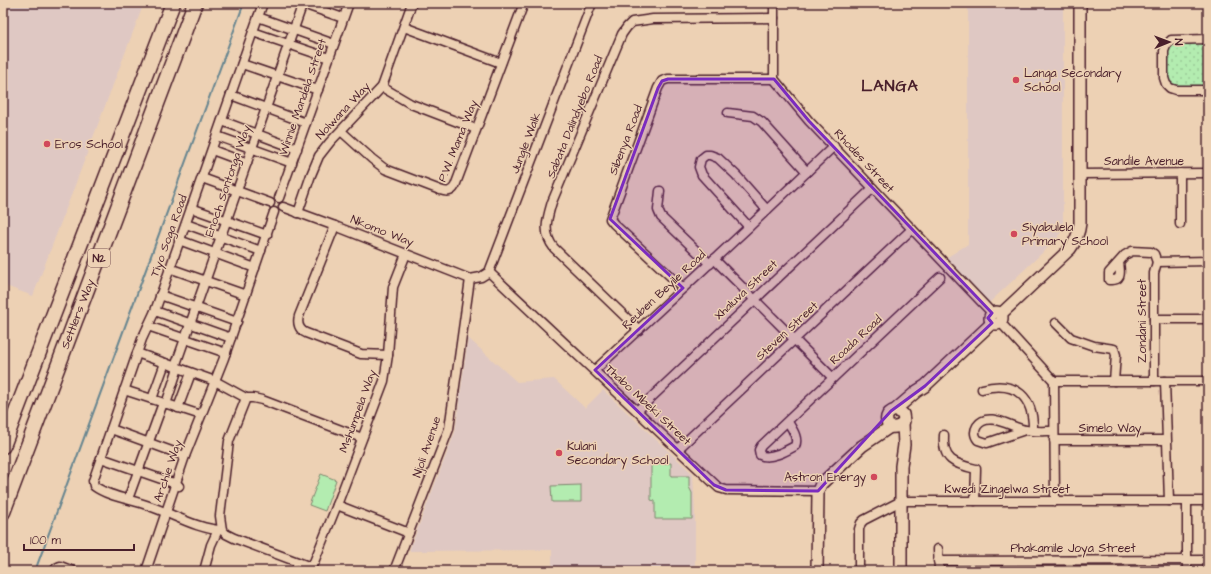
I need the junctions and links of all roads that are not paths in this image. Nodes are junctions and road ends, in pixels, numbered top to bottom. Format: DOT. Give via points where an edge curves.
graph roads {
  1 [pos="172,3"];
  2 [pos="195,3"];
  3 [pos="263,3"];
  4 [pos="302,3"];
  5 [pos="348,3"];
  6 [pos="412,3"];
  7 [pos="524,3"];
  8 [pos="592,3"];
  9 [pos="774,3"];
  10 [pos="1080,3"];
  11 [pos="258,17"];
  12 [pos="343,18"];
  13 [pos="774,18"];
  14 [pos="404,26"];
  15 [pos="294,29"];
  16 [pos="253,32"];
  17 [pos="1208,39"];
  18 [pos="288,44"];
  19 [pos="334,44"];
  20 [pos="329,58"];
  21 [pos="501,63"];
  22 [pos="242,64"];
  23 [pos="277,76"];
  24 [pos="774,79"];
  25 [pos="382,87"];
  26 [pos="318,90"];
  27 [pos="1208,90"];
  28 [pos="231,95"];
  29 [pos="266,108"];
  30 [pos="728,113"];
  31 [pos="222,121"];
  32 [pos="306,123"];
  33 [pos="476,129"];
  34 [pos="341,130"];
  35 [pos="257,134"];
  36 [pos="217,136"];
  37 [pos="834,146"];
  38 [pos="252,148"];
  39 [pos="297,149"];
  40 [pos="212,150"];
  41 [pos="247,163"];
  42 [pos="292,163"];
  43 [pos="807,172"];
  44 [pos="1180,173"];
  45 [pos="1208,173"];
  46 [pos="1080,174"];
  47 [pos="202,178"];
  48 [pos="872,188"];
  49 [pos="237,191"];
  50 [pos="660,191"];
  51 [pos="279,198"];
  52 [pos="270,203"];
  53 [pos="283,207"];
  54 [pos="191,208"];
  55 [pos="768,210"];
  56 [pos="274,212"];
  57 [pos="298,213"];
  58 [pos="227,220"];
  59 [pos="186,224"];
  60 [pos="1180,224"];
  61 [pos="335,226"];
  62 [pos="749,227"];
  63 [pos="912,229"];
  64 [pos="267,235"];
  65 [pos="221,237"];
  66 [pos="180,240"];
  67 [pos="261,251"];
  68 [pos="215,254"];
  69 [pos="406,254"];
  70 [pos="1208,261"];
  71 [pos="712,262"];
  72 [pos="1119,262"];
  73 [pos="1157,262"];
  74 [pos="169,268"];
  75 [pos="255,268"];
  76 [pos="489,272"];
  77 [pos="940,277"];
  78 [pos="470,279"];
  79 [pos="206,281"];
  80 [pos="683,288"];
  81 [pos="160,295"];
  82 [pos="246,295"];
  83 [pos="754,299"];
  84 [pos="196,308"];
  85 [pos="155,311"];
  86 [pos="996,318"];
  87 [pos="1154,319"];
  88 [pos="1208,319"];
  89 [pos="237,322"];
  90 [pos="191,323"];
  91 [pos="1056,323"];
  92 [pos="148,326"];
  93 [pos="638,330"];
  94 [pos="231,338"];
  95 [pos="185,339"];
  96 [pos="795,340"];
  97 [pos="137,353"];
  98 [pos="226,353"];
  99 [pos="388,355"];
  100 [pos="164,363"];
  101 [pos="177,368"];
  102 [pos="595,370"];
  103 [pos="191,373"];
  104 [pos="833,378"];
  105 [pos="216,381"];
  106 [pos="1054,381"];
  107 [pos="1114,381"];
  108 [pos="1154,381"];
  109 [pos="1165,381"];
  110 [pos="1208,381"];
  111 [pos="925,386"];
  112 [pos="982,389"];
  113 [pos="124,390"];
  114 [pos="246,398"];
  115 [pos="152,399"];
  116 [pos="164,403"];
  117 [pos="178,408"];
  118 [pos="637,410"];
  119 [pos="202,415"];
  120 [pos="788,422"];
  121 [pos="895,423"];
  122 [pos="111,430"];
  123 [pos="1029,430"];
  124 [pos="1054,431"];
  125 [pos="944,435"];
  126 [pos="362,438"];
  127 [pos="1054,440"];
  128 [pos="1166,440"];
  129 [pos="148,442"];
  130 [pos="3,446"];
  131 [pos="678,449"];
  132 [pos="185,456"];
  133 [pos="101,458"];
  134 [pos="138,471"];
  135 [pos="176,483"];
  136 [pos="818,491"];
  137 [pos="128,499"];
  138 [pos="901,501"];
  139 [pos="975,501"];
  140 [pos="1055,501"];
  141 [pos="1169,501"];
  142 [pos="1208,501"];
  143 [pos="1187,502"];
  144 [pos="337,505"];
  145 [pos="3,512"];
  146 [pos="168,513"];
  147 [pos="220,530"];
  148 [pos="409,533"];
  149 [pos="938,549"];
  150 [pos="1187,560"];
  151 [pos="1208,560"];
  152 [pos="938,561"];
  153 [pos="310,569"];
  154 [pos="54,571"];
  155 [pos="73,571"];
  156 [pos="146,571"];
  157 [pos="204,571"];
  158 [pos="394,571"];
  159 [pos="818,571"];
  160 [pos="859,571"];
  161 [pos="901,571"];
  162 [pos="939,571"];
  163 [pos="1187,571"];
  1 -- 130 [label="highway, Settlers Way / N2"];
  2 -- 145 [label="highway, Settlers Way / N2"];
  3 -- 11 [label="street, Tiyo Soga Road"];
  4 -- 12 [label="street"];
  4 -- 15 [label="street, Enoch Sontonga Way"];
  5 -- 12 [label="street, Winnie Mandela Street"];
  6 -- 14 [label="street, Nolwana Way"];
  7 -- 21 [label="street, P.W. Mama Way"];
  8 -- 76 [label="street, Jungle Walk"];
  9 -- 13 [label="street"];
  10 -- 46 [label="street"];
  11 -- 15 [label="street"];
  11 -- 16 [label="street, Tiyo Soga Road"];
  12 -- 19 [label="street, Winnie Mandela Street"];
  13 -- 24 [label="street"];
  13 -- 93 [label="street, Sabata Dalindyebo Road" via="653,19 632,22 622,34 552,202 546,230 554,248"];
  14 -- 21 [label="street"];
  14 -- 25 [label="street, Nolwana Way"];
  15 -- 18 [label="street, Enoch Sontonga Way"];
  15 -- 19 [label="street"];
  16 -- 18 [label="street"];
  16 -- 22 [label="street, Tiyo Soga Road"];
  17 -- 27 [label="street" via="1171,40 1164,48 1164,66 1165,81 1170,88"];
  18 -- 20 [label="street"];
  18 -- 23 [label="street, Enoch Sontonga Way"];
  19 -- 20 [label="street, Winnie Mandela Street"];
  20 -- 26 [label="street, Winnie Mandela Street"];
  21 -- 33 [label="street, P.W. Mama Way"];
  22 -- 23 [label="street"];
  22 -- 28 [label="street, Tiyo Soga Road"];
  23 -- 26 [label="street"];
  23 -- 29 [label="street, Enoch Sontonga Way"];
  24 -- 37 [label="street, Rhodes Street"];
  24 -- 80 [label="street, Sibenya Road" via="668,79 662,80 658,88 610,219"];
  25 -- 33 [label="street" via="411,104"];
  25 -- 34 [label="street, Nolwana Way"];
  26 -- 32 [label="street, Winnie Mandela Street"];
  28 -- 29 [label="street"];
  28 -- 31 [label="street, Tiyo Soga Road"];
  29 -- 32 [label="street"];
  29 -- 35 [label="street, Enoch Sontonga Way"];
  30 -- 43 [label="street" via="752,116 762,122"];
  31 -- 35 [label="street"];
  31 -- 36 [label="street, Tiyo Soga Road"];
  32 -- 39 [label="street, Winnie Mandela Street"];
  33 -- 34 [label="street, P.W. Mama Way" via="455,186 447,192 385,169"];
  34 -- 57 [label="street, Nolwana Way" via="319,156"];
  35 -- 38 [label="street, Enoch Sontonga Way"];
  35 -- 39 [label="street"];
  36 -- 38 [label="street"];
  36 -- 40 [label="street, Tiyo Soga Road"];
  37 -- 43 [label="street, Reuben Beyile Road"];
  37 -- 48 [label="street, Rhodes Street"];
  38 -- 41 [label="street, Enoch Sontonga Way"];
  38 -- 42 [label="street"];
  39 -- 42 [label="street, Winnie Mandela Street"];
  40 -- 41 [label="street"];
  40 -- 47 [label="street, Tiyo Soga Road"];
  41 -- 49 [label="street, Enoch Sontonga Way"];
  42 -- 51 [label="street, Winnie Mandela Street"];
  43 -- 55 [label="street, Reuben Beyile Road"];
  44 -- 45 [label="street, Sandile Avenue"];
  44 -- 46 [label="street, Sandile Avenue"];
  44 -- 60 [label="street"];
  46 -- 86 [label="street" via="1080,223 1076,242"];
  47 -- 49 [label="street"];
  47 -- 54 [label="street, Tiyo Soga Road"];
  48 -- 63 [label="street, Rhodes Street"];
  48 -- 83 [label="street, Xhaluva Street"];
  49 -- 52 [label="street"];
  49 -- 58 [label="street, Enoch Sontonga Way"];
  50 -- 71 [label="street" via="658,212 661,217"];
  51 -- 52 [label="street" via="274,198"];
  51 -- 53 [label="street"];
  52 -- 56 [label="street" via="270,208"];
  53 -- 56 [label="street"];
  53 -- 57 [label="street, Nkomo Way"];
  54 -- 58 [label="street"];
  54 -- 59 [label="street, Tiyo Soga Road"];
  55 -- 62 [label="street, Reuben Beyile Road"];
  55 -- 62 [label="street" via="718,158 706,155 701,159 698,167 702,175"];
  56 -- 64 [label="street"];
  57 -- 61 [label="street, Nkomo Way"];
  58 -- 64 [label="street"];
  58 -- 65 [label="street, Enoch Sontonga Way"];
  59 -- 65 [label="street"];
  59 -- 66 [label="street, Tiyo Soga Road"];
  61 -- 69 [label="street, Nkomo Way"];
  61 -- 99 [label="street" via="299,316 299,325 303,332 361,354"];
  62 -- 71 [label="street, Reuben Beyile Road"];
  63 -- 86 [label="street, Rhodes Street"];
  63 -- 96 [label="street, Steven Street"];
  64 -- 67 [label="street"];
  65 -- 67 [label="street"];
  65 -- 68 [label="street, Enoch Sontonga Way"];
  66 -- 68 [label="street"];
  66 -- 74 [label="street, Tiyo Soga Road"];
  67 -- 75 [label="street"];
  68 -- 75 [label="street"];
  68 -- 79 [label="street, Enoch Sontonga Way"];
  69 -- 78 [label="street, Nkomo Way"];
  69 -- 99 [label="street, Mshumpela Way" via="393,287"];
  70 -- 73 [label="street"];
  71 -- 80 [label="street, Reuben Beyile Road"];
  71 -- 83 [label="street"];
  72 -- 73 [label="street" via="1129,252 1138,250 1152,252"];
  73 -- 87 [label="street, Zondani Street" via="1154,273"];
  74 -- 79 [label="street"];
  74 -- 81 [label="street, Tiyo Soga Road"];
  75 -- 82 [label="street"];
  76 -- 78 [label="street"];
  76 -- 102 [label="street, Thabo Mbeki Street"];
  77 -- 104 [label="street, Roada Road"];
  78 -- 148 [label="street, Njoli Avenue" via="449,429"];
  79 -- 82 [label="street"];
  79 -- 84 [label="street, Enoch Sontonga Way"];
  80 -- 93 [label="street, Reuben Beyile Road"];
  81 -- 84 [label="street"];
  81 -- 85 [label="street, Tiyo Soga Road"];
  82 -- 89 [label="street"];
  83 -- 96 [label="street"];
  83 -- 118 [label="street, Xhaluva Street"];
  84 -- 89 [label="street"];
  84 -- 90 [label="street, Enoch Sontonga Way"];
  85 -- 90 [label="street"];
  85 -- 92 [label="street, Tiyo Soga Road"];
  86 -- 106 [label="street, Rhodes Street"];
  86 -- 111 [label="street"];
  87 -- 88 [label="street"];
  87 -- 108 [label="street, Zondani Street"];
  89 -- 94 [label="street"];
  90 -- 94 [label="street"];
  90 -- 95 [label="street, Enoch Sontonga Way"];
  91 -- 107 [label="street" via="1071,338 1094,346 1114,349"];
  92 -- 95 [label="street"];
  92 -- 97 [label="street, Tiyo Soga Road"];
  93 -- 102 [label="street, Reuben Beyile Road"];
  94 -- 98 [label="street"];
  95 -- 98 [label="street"];
  95 -- 101 [label="street, Enoch Sontonga Way"];
  96 -- 104 [label="street"];
  96 -- 131 [label="street, Steven Street"];
  97 -- 100 [label="street"];
  97 -- 113 [label="street, Tiyo Soga Road"];
  98 -- 105 [label="street"];
  99 -- 126 [label="street, Mshumpela Way" via="384,381"];
  100 -- 101 [label="street"];
  100 -- 115 [label="street"];
  101 -- 103 [label="street"];
  101 -- 116 [label="street, Enoch Sontonga Way"];
  102 -- 118 [label="street, Thabo Mbeki Street"];
  103 -- 105 [label="street"];
  103 -- 117 [label="street"];
  104 -- 120 [label="street, Roada Road"];
  105 -- 114 [label="street"];
  105 -- 119 [label="street, Archie Way"];
  106 -- 107 [label="street"];
  106 -- 124 [label="street"];
  107 -- 108 [label="street"];
  108 -- 109 [label="street"];
  109 -- 110 [label="street"];
  109 -- 128 [label="street"];
  111 -- 121 [label="street" via="923,392"];
  111 -- 121 [label="street" via="895,410 890,411"];
  112 -- 123 [label="street" via="1002,386 1019,393 1032,410"];
  113 -- 115 [label="street"];
  113 -- 122 [label="street, Tiyo Soga Road"];
  114 -- 126 [label="street" via="257,398"];
  114 -- 147 [label="street" via="229,440"];
  115 -- 116 [label="street"];
  116 -- 117 [label="street"];
  116 -- 129 [label="street, Enoch Sontonga Way"];
  117 -- 119 [label="street"];
  118 -- 131 [label="street, Thabo Mbeki Street"];
  119 -- 132 [label="street, Archie Way"];
  120 -- 120 [label="street, Roada Road" via="761,446 760,455 770,456 797,444"];
  121 -- 136 [label="street" via="866,439 862,446 821,484"];
  121 -- 138 [label="street" via="901,466"];
  122 -- 129 [label="street"];
  122 -- 133 [label="street, Tiyo Soga Road"];
  123 -- 123 [label="street" via="987,443 978,440 975,434 982,420 987,419"];
  123 -- 124 [label="street"];
  124 -- 127 [label="street"];
  125 -- 139 [label="street" via="944,450 950,459 959,465 976,469"];
  126 -- 144 [label="street, Mshumpela Way"];
  127 -- 128 [label="street, Simelo Way"];
  127 -- 140 [label="street"];
  128 -- 141 [label="street"];
  129 -- 132 [label="street"];
  129 -- 134 [label="street, Enoch Sontonga Way"];
  131 -- 136 [label="street, Thabo Mbeki Street" via="714,485 722,489"];
  132 -- 135 [label="street, Archie Way"];
  133 -- 134 [label="street"];
  133 -- 137 [label="street, Tiyo Soga Road" via="94,486"];
  134 -- 135 [label="street"];
  134 -- 137 [label="street, Enoch Sontonga Way"];
  135 -- 146 [label="street, Archie Way"];
  136 -- 159 [label="street"];
  137 -- 146 [label="street"];
  138 -- 139 [label="street, Kwedi Zingelwa Street"];
  138 -- 160 [label="street, Kwedi Zingelwa Street" via="861,523"];
  138 -- 161 [label="street"];
  139 -- 140 [label="street, Kwedi Zingelwa Street"];
  140 -- 141 [label="street, Kwedi Zingelwa Street"];
  141 -- 143 [label="street, Kwedi Zingelwa Street"];
  142 -- 143 [label="street, Kwedi Zingelwa Street"];
  143 -- 150 [label="street"];
  144 -- 148 [label="street"];
  144 -- 153 [label="street, Mshumpela Way"];
  146 -- 147 [label="street" via="204,527"];
  146 -- 156 [label="street, Archie Way"];
  147 -- 153 [label="street"];
  147 -- 157 [label="street" via="211,545"];
  148 -- 158 [label="street, Njoli Avenue"];
  149 -- 152 [label="street"];
  150 -- 151 [label="street, Phakamile Joya Street"];
  150 -- 152 [label="street, Phakamile Joya Street"];
  150 -- 163 [label="street"];
  152 -- 162 [label="street"];
  154 -- 155 [label="street" via="61,566"];
}
